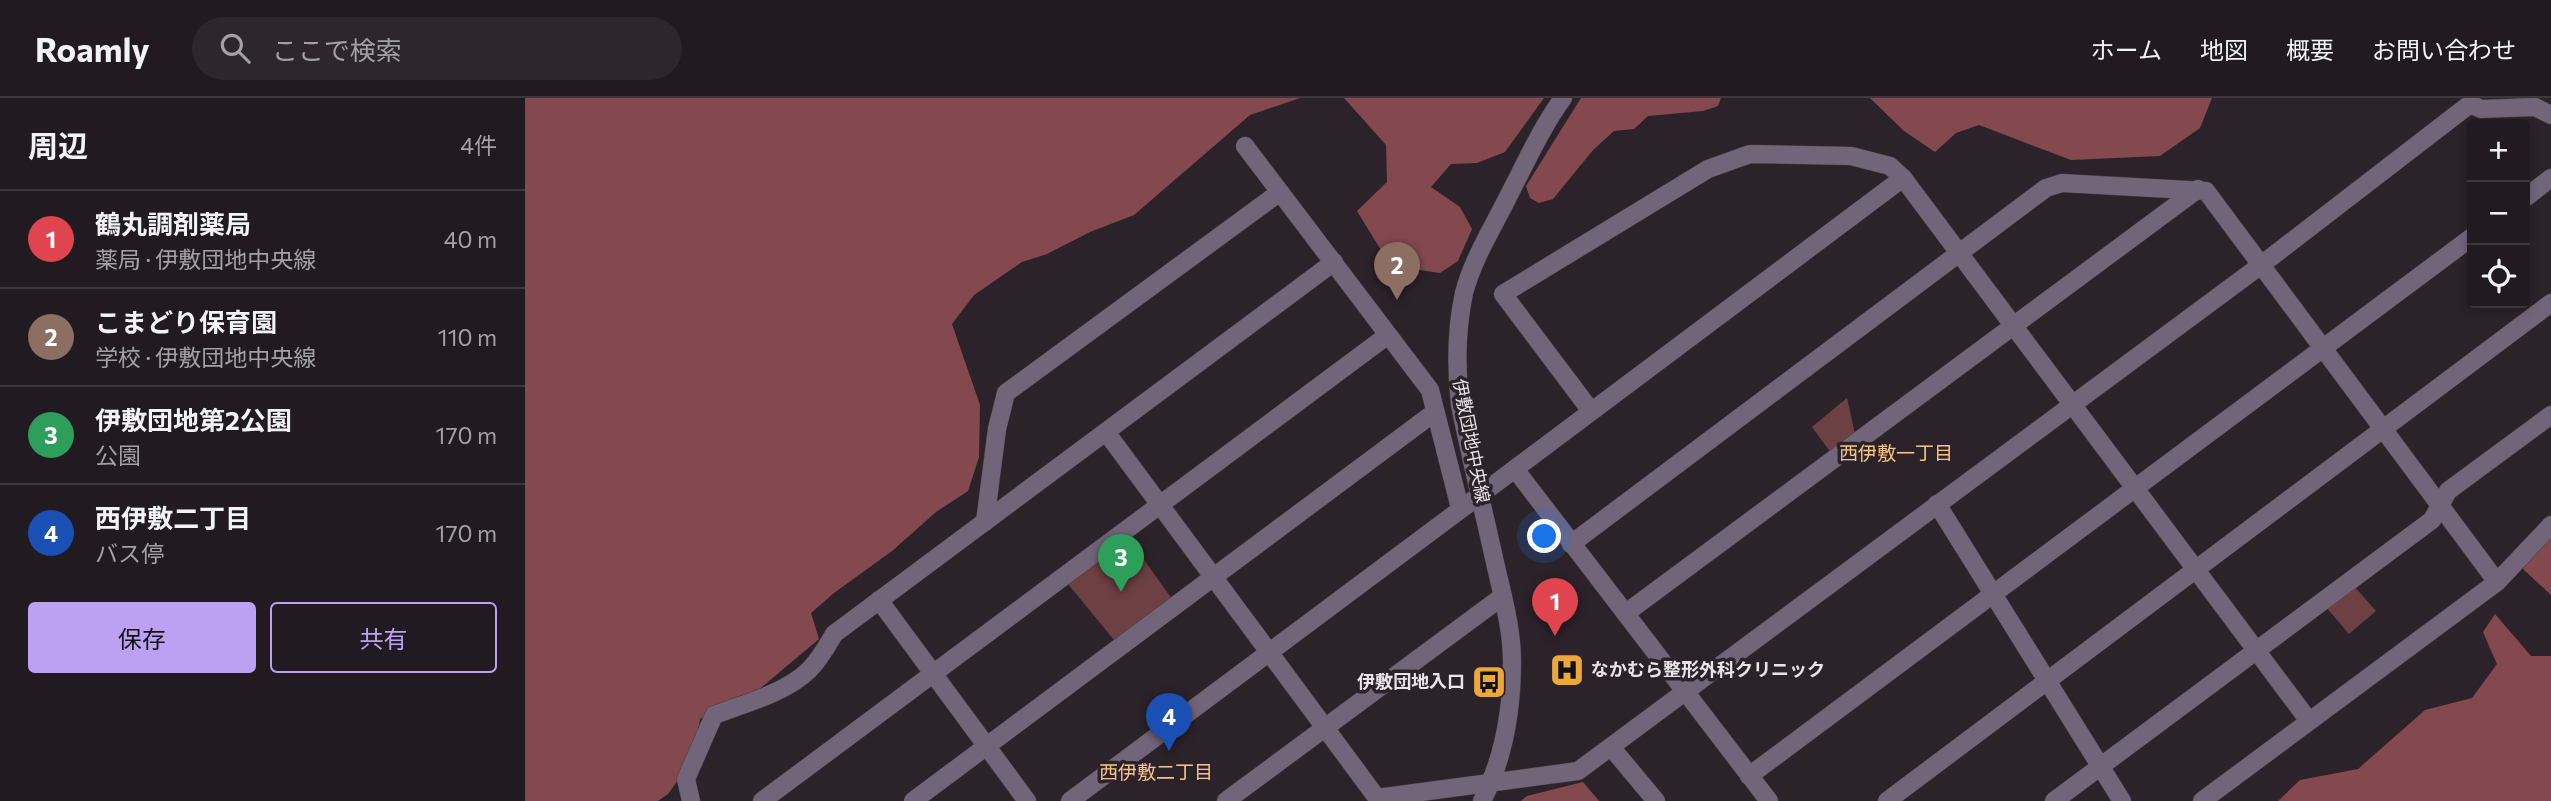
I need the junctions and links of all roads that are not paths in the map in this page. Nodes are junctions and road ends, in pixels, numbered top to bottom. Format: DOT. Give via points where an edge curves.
graph roads {
  1 [pos="1563,98"];
  2 [pos="2551,115"];
  3 [pos="1245,146"];
  4 [pos="1903,178"];
  5 [pos="2551,178"];
  6 [pos="2198,189"];
  7 [pos="1280,192"];
  8 [pos="2530,194"];
  9 [pos="2467,241"];
  10 [pos="1960,252"];
  11 [pos="1334,262"];
  12 [pos="2260,264"];
  13 [pos="2551,303"];
  14 [pos="2014,325"];
  15 [pos="1388,335"];
  16 [pos="2323,349"];
  17 [pos="2072,403"];
  18 [pos="1591,411"];
  19 [pos="1435,412"];
  20 [pos="2551,415"];
  21 [pos="2384,430"];
  22 [pos="1106,432"];
  23 [pos="1515,469"];
  24 [pos="2134,487"];
  25 [pos="1480,495"];
  26 [pos="1160,504"];
  27 [pos="1937,504"];
  28 [pos="2440,506"];
  29 [pos="1460,509"];
  30 [pos="985,522"];
  31 [pos="2551,525"];
  32 [pos="1571,544"];
  33 [pos="2197,570"];
  34 [pos="1214,576"];
  35 [pos="2497,582"];
  36 [pos="1993,594"];
  37 [pos="1503,596"];
  38 [pos="879,600"];
  39 [pos="1626,613"];
  40 [pos="2256,650"];
  41 [pos="1269,651"];
  42 [pos="933,673"];
  43 [pos="2046,680"];
  44 [pos="1684,692"];
  45 [pos="2309,721"];
  46 [pos="1325,727"];
  47 [pos="986,746"];
  48 [pos="1611,747"];
  49 [pos="2100,767"];
  50 [pos="1749,776"];
  51 [pos="1492,782"];
  52 [pos="1375,799"];
  53 [pos="691,801"];
  54 [pos="762,801"];
  55 [pos="913,801"];
  56 [pos="1027,801"];
  57 [pos="1070,801"];
  58 [pos="1226,801"];
  59 [pos="1482,801"];
  60 [pos="1655,801"];
  61 [pos="1769,801"];
  62 [pos="1887,801"];
  63 [pos="2054,801"];
  64 [pos="2122,801"];
  65 [pos="2202,801"];
  1 -- 25 [label="street, 伊敷団地中央線" via="1528,156 1465,292 1457,373"];
  2 -- 12 [label="street" via="2535,107 2480,109 2470,104"];
  3 -- 7 [label="street"];
  4 -- 10 [label="street"];
  4 -- 18 [label="street"];
  4 -- 18 [label="street" via="1889,166 1851,156 1750,154 1708,169 1503,294"];
  5 -- 8 [label="street"];
  6 -- 10 [label="street" via="2062,183 2046,188"];
  6 -- 12 [label="street" via="2206,191"];
  6 -- 14 [label="street"];
  7 -- 11 [label="street"];
  7 -- 30 [label="street" via="1006,393"];
  9 -- 16 [label="street"];
  10 -- 14 [label="street"];
  10 -- 32 [label="street"];
  11 -- 15 [label="street"];
  11 -- 22 [label="street"];
  12 -- 16 [label="street"];
  12 -- 17 [label="street"];
  13 -- 21 [label="street"];
  14 -- 17 [label="street"];
  14 -- 39 [label="street"];
  15 -- 19 [label="street" via="1430,390"];
  15 -- 26 [label="street"];
  16 -- 21 [label="street"];
  16 -- 24 [label="street"];
  17 -- 24 [label="street"];
  17 -- 27 [label="street"];
  18 -- 23 [label="street"];
  19 -- 29 [label="street"];
  19 -- 34 [label="street"];
  20 -- 28 [label="street" via="2448,491"];
  21 -- 28 [label="street"];
  21 -- 33 [label="street"];
  22 -- 26 [label="street"];
  22 -- 30 [label="street"];
  23 -- 25 [label="street"];
  23 -- 32 [label="street"];
  24 -- 33 [label="street"];
  24 -- 36 [label="street"];
  25 -- 29 [label="street"];
  25 -- 37 [label="street, 伊敷団地中央線"];
  26 -- 34 [label="street"];
  26 -- 42 [label="street"];
  27 -- 36 [label="street"];
  27 -- 44 [label="street"];
  28 -- 35 [label="street"];
  28 -- 40 [label="street" via="2432,520"];
  29 -- 41 [label="street"];
  30 -- 38 [label="street"];
  31 -- 35 [label="street"];
  32 -- 39 [label="street"];
  33 -- 40 [label="street"];
  33 -- 43 [label="street"];
  34 -- 41 [label="street"];
  34 -- 47 [label="street"];
  35 -- 45 [label="street"];
  36 -- 43 [label="street"];
  36 -- 50 [label="street"];
  37 -- 46 [label="street"];
  37 -- 51 [label="street, 伊敷団地中央線" via="1512,659 1509,710"];
  38 -- 42 [label="street"];
  38 -- 53 [label="street" via="834,634 807,672 772,693 714,715 686,779"];
  39 -- 44 [label="street"];
  40 -- 45 [label="street"];
  40 -- 49 [label="street"];
  41 -- 46 [label="street"];
  41 -- 57 [label="street"];
  42 -- 47 [label="street"];
  42 -- 54 [label="street"];
  43 -- 49 [label="street"];
  43 -- 62 [label="street"];
  44 -- 48 [label="street"];
  44 -- 50 [label="street"];
  45 -- 65 [label="street"];
  46 -- 52 [label="street"];
  46 -- 58 [label="street"];
  47 -- 55 [label="street"];
  47 -- 56 [label="street"];
  48 -- 51 [label="street" via="1578,772"];
  48 -- 60 [label="street"];
  49 -- 63 [label="street"];
  49 -- 64 [label="street"];
  50 -- 61 [label="street"];
  51 -- 52 [label="street"];
  51 -- 59 [label="street, 伊敷団地中央線"];
}
